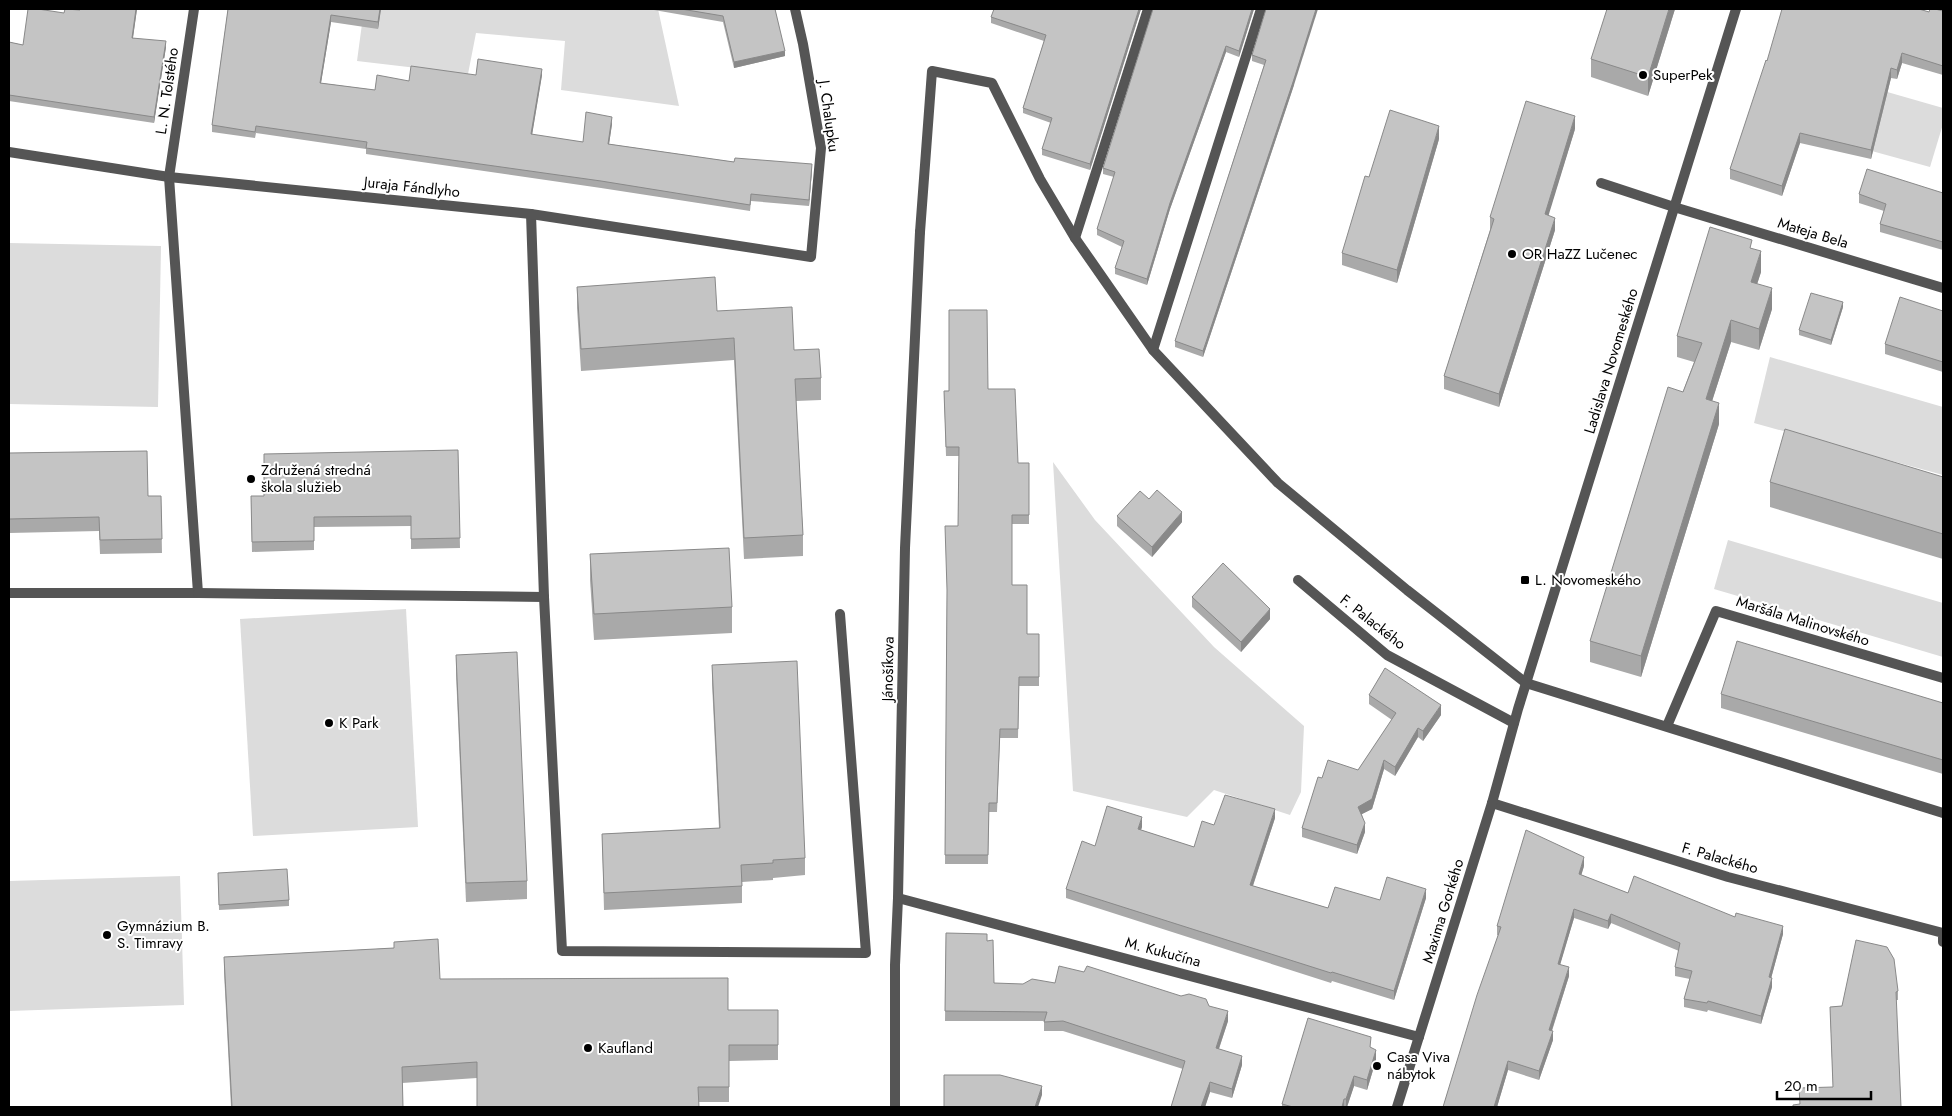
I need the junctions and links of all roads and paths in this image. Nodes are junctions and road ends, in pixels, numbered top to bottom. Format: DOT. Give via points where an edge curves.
graph roads {
  1 [pos="194,9"];
  2 [pos="795,9"];
  3 [pos="1148,9"];
  4 [pos="1261,9"];
  5 [pos="1736,9"];
  6 [pos="9,152"];
  7 [pos="169,177"];
  8 [pos="1601,183"];
  9 [pos="1674,207"];
  10 [pos="531,214"];
  11 [pos="1075,238"];
  12 [pos="811,257"];
  13 [pos="1943,288"];
  14 [pos="1153,350"];
  15 [pos="1298,580"];
  16 [pos="9,593"];
  17 [pos="198,593"];
  18 [pos="544,596"];
  19 [pos="840,614"];
  20 [pos="1943,678"];
  21 [pos="1526,683"];
  22 [pos="1514,723"];
  23 [pos="1667,726"];
  24 [pos="1492,802"];
  25 [pos="1943,813"];
  26 [pos="898,898"];
  27 [pos="1943,933"];
  28 [pos="1943,942"];
  29 [pos="1419,1037"];
  30 [pos="895,1107"];
  31 [pos="1397,1107"];
  1 -- 7 [label="street, L. N. Tolstého"];
  2 -- 12 [label="street, J. Chalupku" via="821,148"];
  3 -- 11 [label="street"];
  4 -- 14 [label="street"];
  5 -- 9 [label="street, Ladislava Novomeského"];
  6 -- 7 [label="street, Juraja Fándlyho"];
  7 -- 10 [label="street, Juraja Fándlyho"];
  7 -- 17 [label="street, L. N. Tolstého"];
  8 -- 9 [label="street, Mateja Bela"];
  9 -- 13 [label="street, Mateja Bela"];
  9 -- 21 [label="street, Ladislava Novomeského"];
  10 -- 12 [label="street, Juraja Fándlyho"];
  10 -- 18 [label="street"];
  11 -- 14 [label="street"];
  11 -- 26 [label="street, Jánošíkova" via="1040,179 992,83 932,71 920,232 905,548"];
  14 -- 21 [label="street" via="1278,483"];
  15 -- 22 [label="street, F. Palackého" via="1387,655"];
  16 -- 17 [label="street"];
  17 -- 18 [label="street"];
  18 -- 19 [label="street" via="562,951 866,953"];
  20 -- 23 [label="street, Maršála Malinovského" via="1716,611"];
  21 -- 22 [label="street, Ladislava Novomeského"];
  21 -- 23 [label="street"];
  22 -- 24 [label="street, Maxima Gorkého"];
  23 -- 25 [label="street"];
  24 -- 27 [label="street, F. Palackého" via="1728,877"];
  24 -- 29 [label="street, Maxima Gorkého"];
  26 -- 29 [label="street, M. Kukučína"];
  26 -- 30 [label="street, Jánošíkova"];
  27 -- 28 [label="street"];
  29 -- 31 [label="street, Maxima Gorkého"];
}
